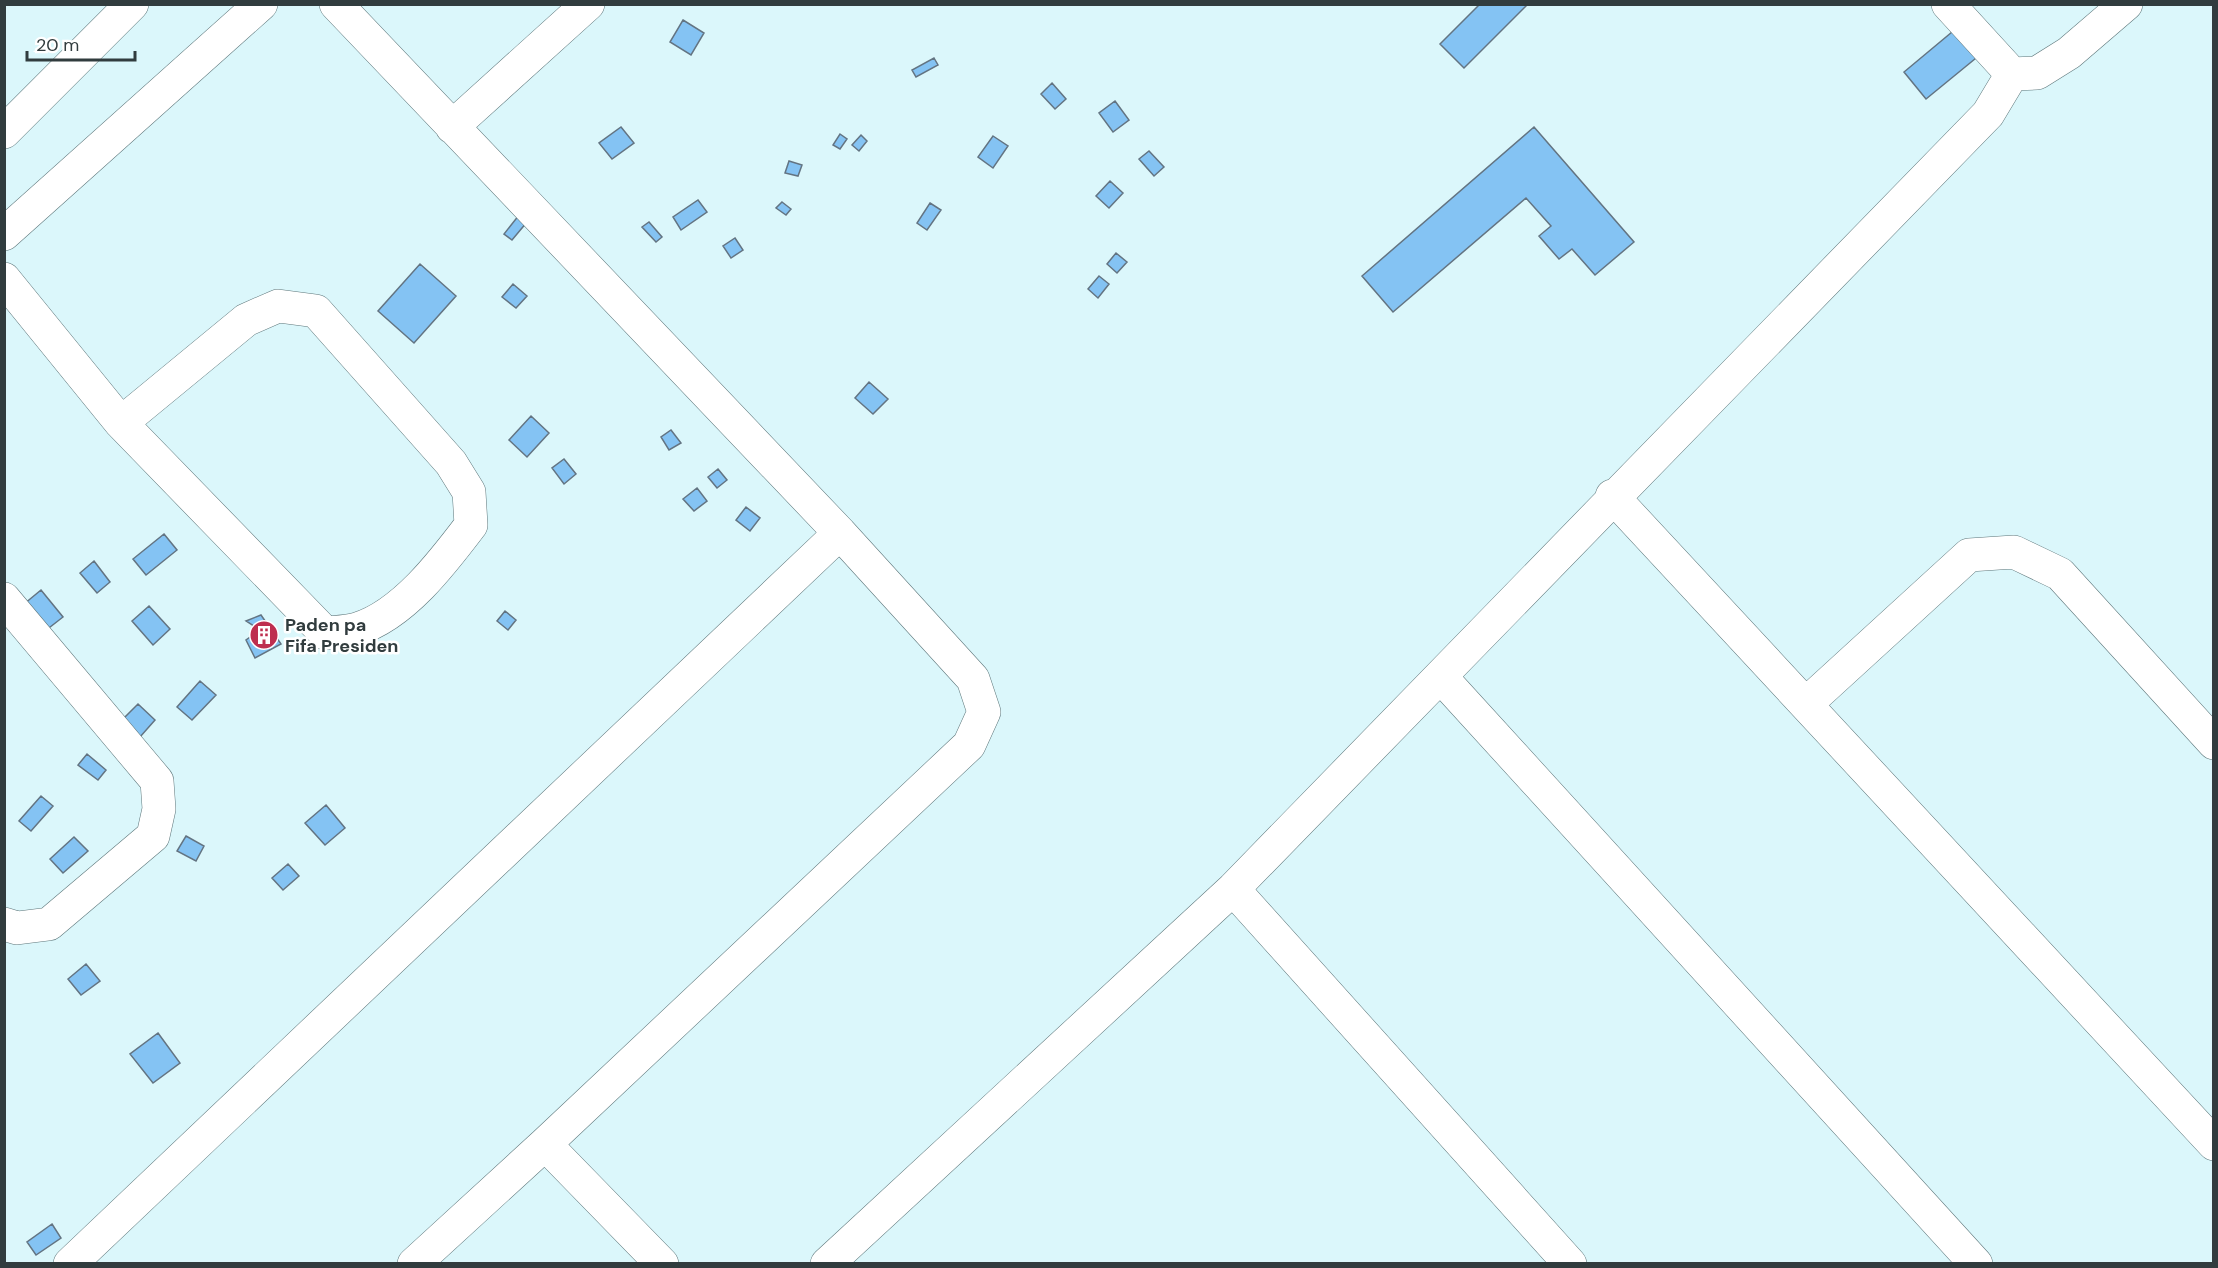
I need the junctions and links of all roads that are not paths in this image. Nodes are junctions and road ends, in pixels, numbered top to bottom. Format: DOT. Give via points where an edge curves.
graph roads {
  1 [pos="261,4"];
  2 [pos="336,4"];
  3 [pos="588,4"];
  4 [pos="1948,4"];
  5 [pos="2126,4"];
  6 [pos="132,5"];
  7 [pos="2012,74"];
  8 [pos="452,127"];
  9 [pos="4,132"];
  10 [pos="4,234"];
  11 [pos="4,279"];
  12 [pos="121,423"];
  13 [pos="1612,496"];
  14 [pos="840,533"];
  15 [pos="4,598"];
  16 [pos="1441,677"];
  17 [pos="1806,704"];
  18 [pos="2214,742"];
  19 [pos="1233,889"];
  20 [pos="4,924"];
  21 [pos="545,1144"];
  22 [pos="2214,1144"];
  23 [pos="70,1263"];
  24 [pos="414,1263"];
  25 [pos="662,1263"];
  26 [pos="827,1263"];
  27 [pos="1570,1263"];
  28 [pos="1976,1263"];
  1 -- 10 [label="street"];
  2 -- 8 [label="street"];
  3 -- 8 [label="street"];
  4 -- 7 [label="street"];
  5 -- 7 [label="street" via="2069,53 2037,73"];
  6 -- 9 [label="street"];
  7 -- 13 [label="street" via="1988,114"];
  8 -- 14 [label="street"];
  11 -- 12 [label="street"];
  12 -- 12 [label="street" via="325,633 357,629 386,615 436,570 471,525 469,492 451,463 316,311 278,306 246,320"];
  13 -- 16 [label="street"];
  13 -- 17 [label="street"];
  14 -- 21 [label="street" via="973,679 984,712 969,745"];
  14 -- 23 [label="street"];
  15 -- 20 [label="street" via="157,781 159,809 153,836 49,924 17,928"];
  16 -- 19 [label="street"];
  16 -- 28 [label="street"];
  17 -- 18 [label="street" via="1969,555 2014,552 2060,574"];
  17 -- 22 [label="street"];
  19 -- 26 [label="street"];
  19 -- 27 [label="street"];
  21 -- 24 [label="street"];
  21 -- 25 [label="street"];
}
